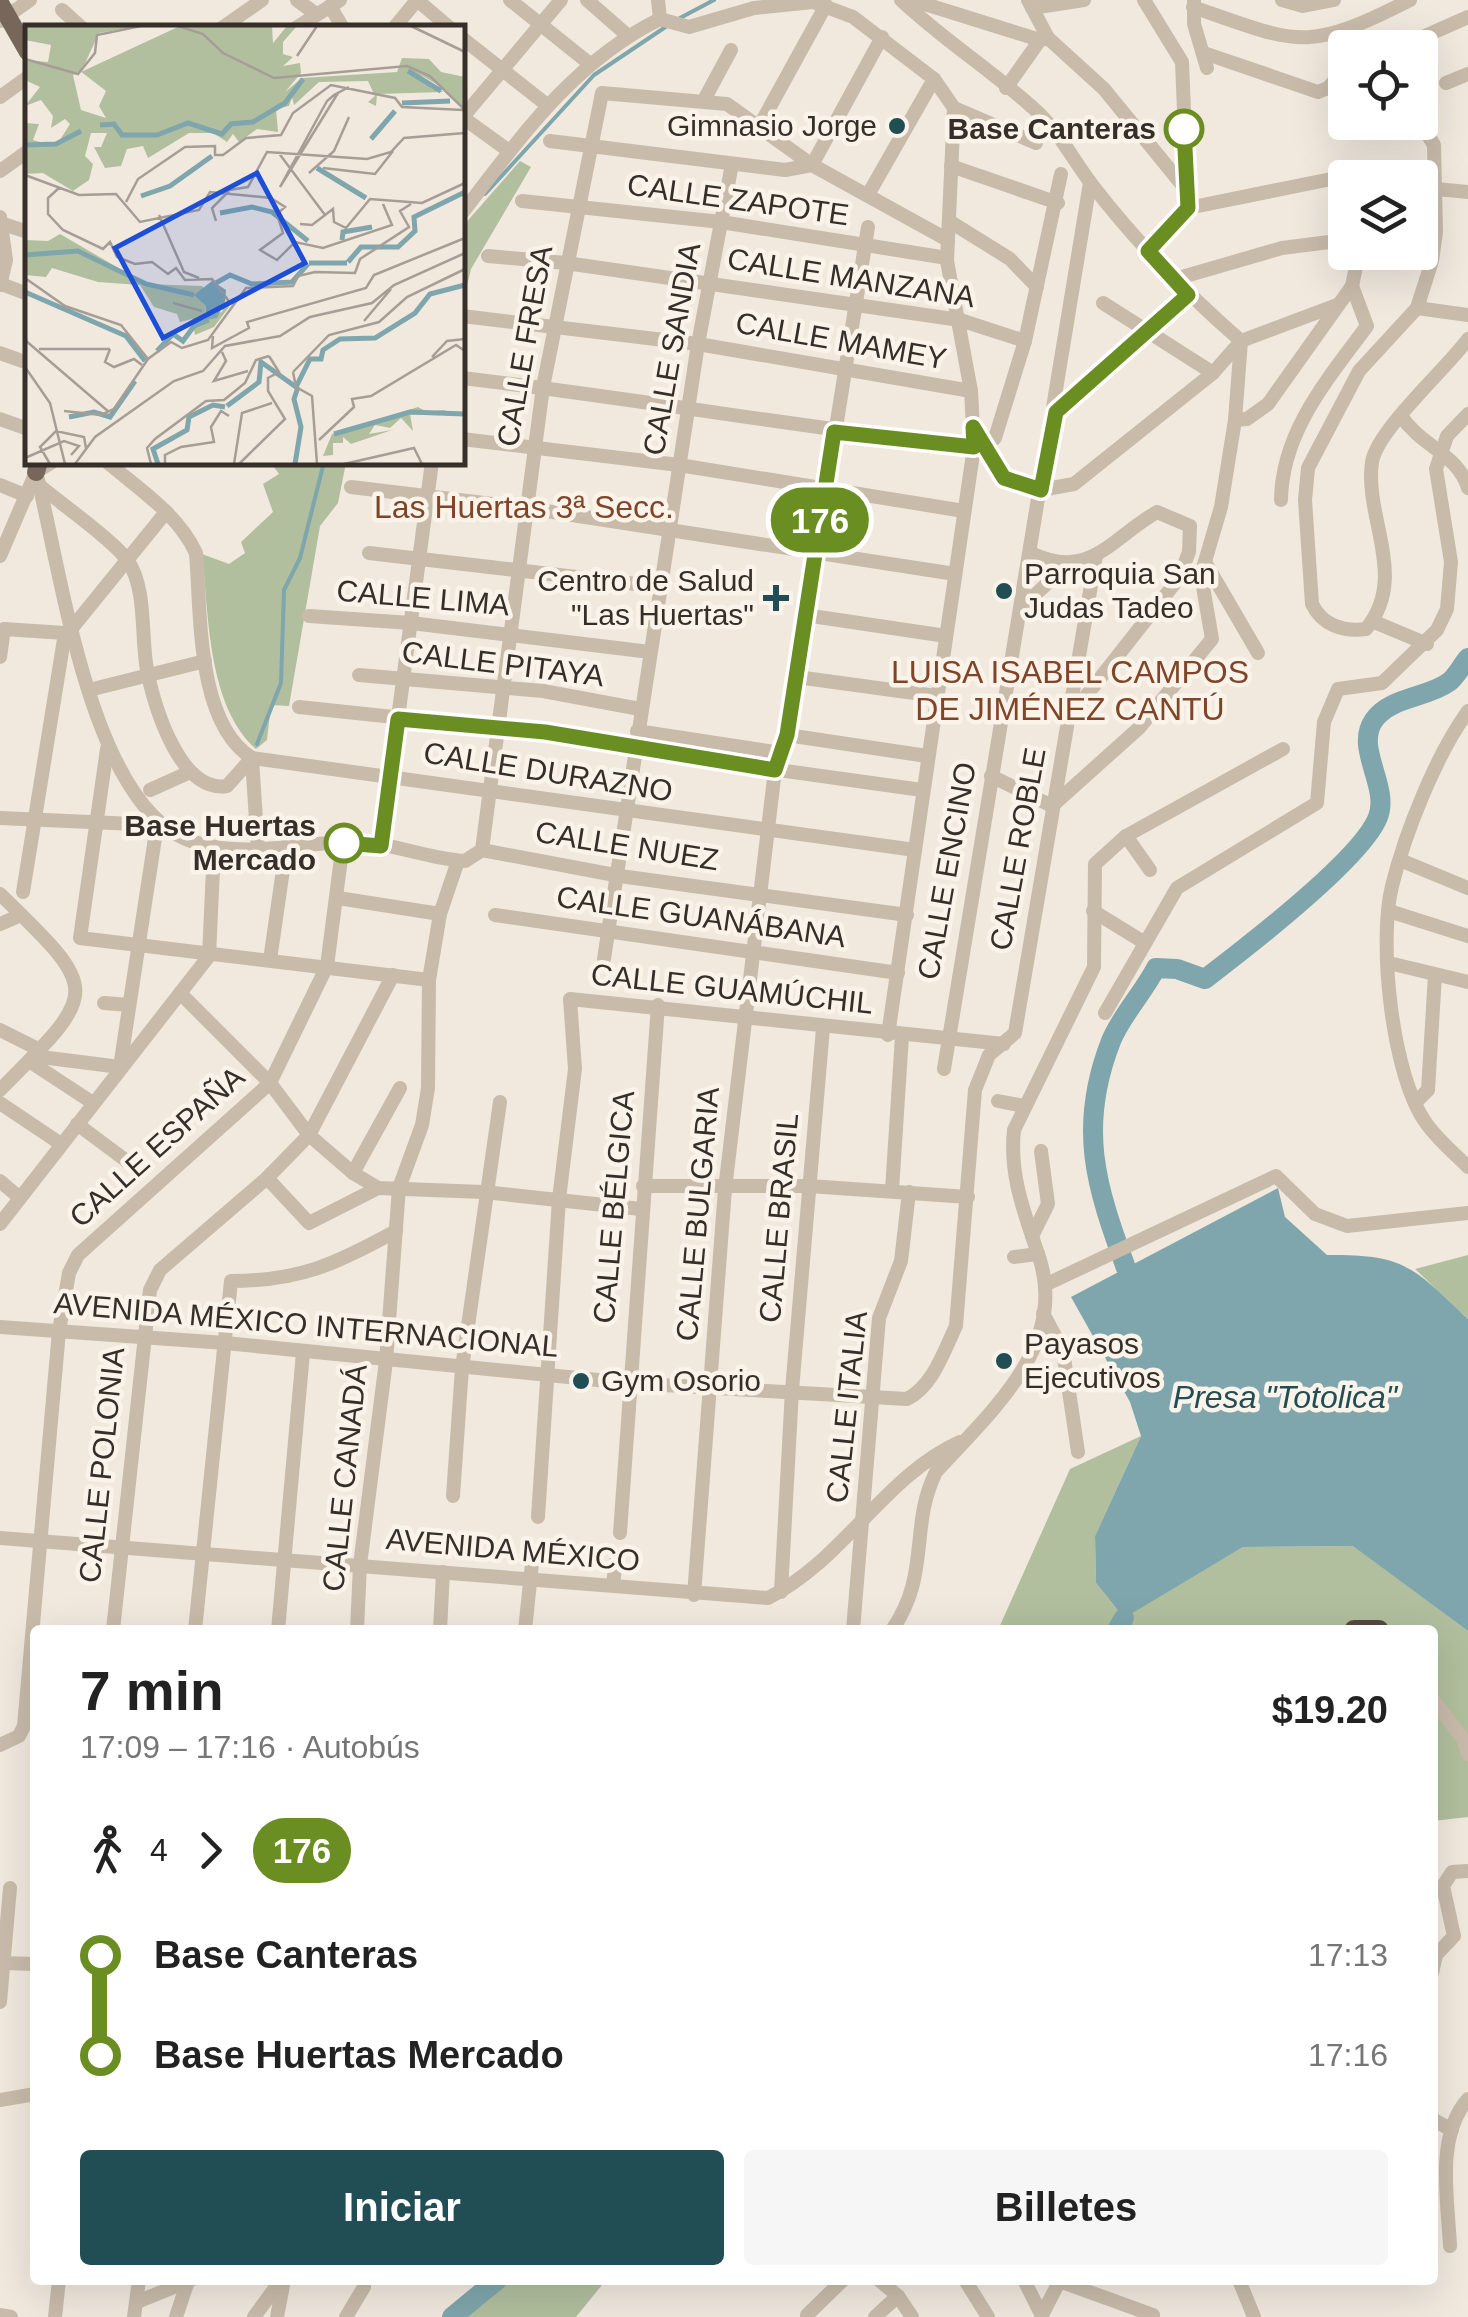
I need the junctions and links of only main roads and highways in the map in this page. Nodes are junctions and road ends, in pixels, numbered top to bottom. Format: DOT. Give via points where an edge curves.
graph roads {
  1 [pos="3,13"];
  2 [pos="25,47"];
  1 -- 2 [label="main road"];
}
